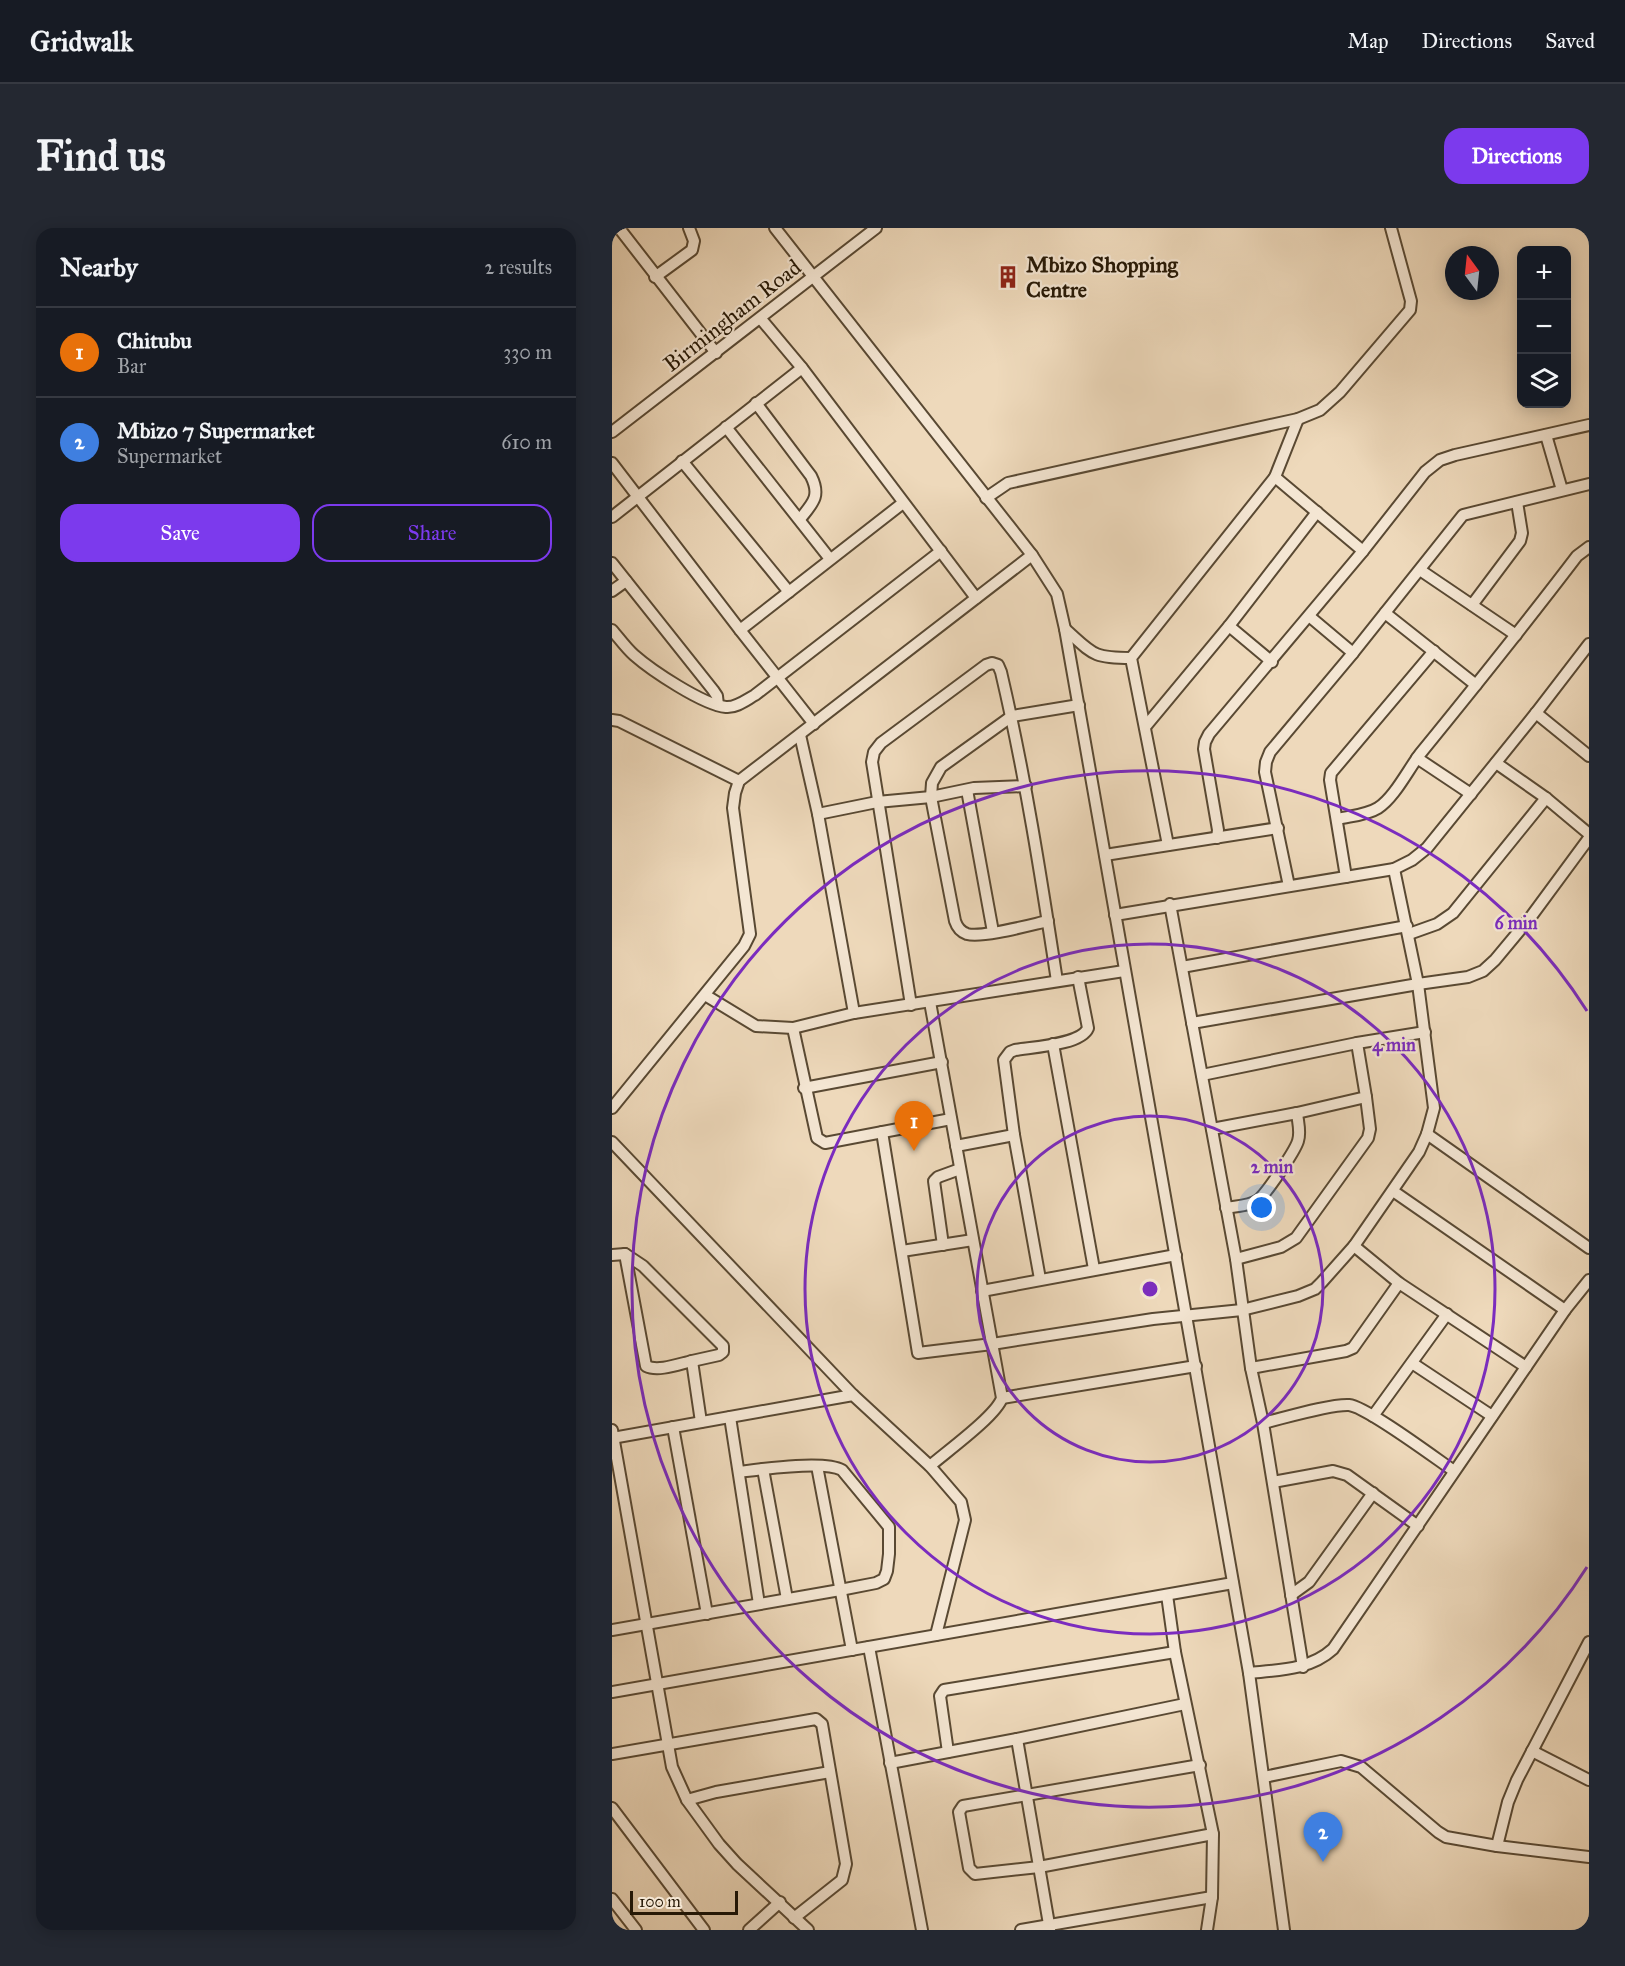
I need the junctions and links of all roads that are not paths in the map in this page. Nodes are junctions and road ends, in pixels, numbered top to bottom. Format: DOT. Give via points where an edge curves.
graph roads {
  1 [pos="619,228"];
  2 [pos="689,228"];
  3 [pos="775,228"];
  4 [pos="876,228"];
  5 [pos="1392,228"];
  6 [pos="814,276"];
  7 [pos="655,277"];
  8 [pos="761,319"];
  9 [pos="716,353"];
  10 [pos="802,368"];
  11 [pos="756,403"];
  12 [pos="1298,419"];
  13 [pos="1589,425"];
  14 [pos="726,427"];
  15 [pos="612,432"];
  16 [pos="1546,435"];
  17 [pos="682,462"];
  18 [pos="612,463"];
  19 [pos="1275,477"];
  20 [pos="1589,484"];
  21 [pos="1562,490"];
  22 [pos="637,497"];
  23 [pos="986,498"];
  24 [pos="1517,502"];
  25 [pos="903,503"];
  26 [pos="1317,512"];
  27 [pos="612,517"];
  28 [pos="800,519"];
  29 [pos="1589,547"];
  30 [pos="941,551"];
  31 [pos="1363,551"];
  32 [pos="1032,555"];
  33 [pos="830,559"];
  34 [pos="612,563"];
  35 [pos="1420,570"];
  36 [pos="626,581"];
  37 [pos="612,591"];
  38 [pos="789,592"];
  39 [pos="976,598"];
  40 [pos="1472,605"];
  41 [pos="1385,613"];
  42 [pos="1309,616"];
  43 [pos="1229,626"];
  44 [pos="1065,629"];
  45 [pos="612,630"];
  46 [pos="740,630"];
  47 [pos="1516,635"];
  48 [pos="1589,644"];
  49 [pos="1434,651"];
  50 [pos="1353,652"];
  51 [pos="1131,658"];
  52 [pos="1272,662"];
  53 [pos="778,677"];
  54 [pos="1476,685"];
  55 [pos="718,705"];
  56 [pos="1078,705"];
  57 [pos="1536,713"];
  58 [pos="1012,716"];
  59 [pos="612,720"];
  60 [pos="814,724"];
  61 [pos="1145,727"];
  62 [pos="800,735"];
  63 [pos="1587,751"];
  64 [pos="1417,758"];
  65 [pos="1496,763"];
  66 [pos="740,781"];
  67 [pos="1026,786"];
  68 [pos="967,790"];
  69 [pos="1471,794"];
  70 [pos="931,797"];
  71 [pos="1546,798"];
  72 [pos="877,802"];
  73 [pos="818,814"];
  74 [pos="1338,819"];
  75 [pos="1278,828"];
  76 [pos="1589,836"];
  77 [pos="1217,838"];
  78 [pos="1168,845"];
  79 [pos="1105,855"];
  80 [pos="1394,869"];
  81 [pos="1346,877"];
  82 [pos="1289,886"];
  83 [pos="1170,904"];
  84 [pos="1115,915"];
  85 [pos="1048,921"];
  86 [pos="1408,930"];
  87 [pos="993,932"];
  88 [pos="1182,968"];
  89 [pos="1124,971"];
  90 [pos="1078,977"];
  91 [pos="1056,981"];
  92 [pos="1418,984"];
  93 [pos="705,995"];
  94 [pos="930,1002"];
  95 [pos="911,1005"];
  96 [pos="854,1013"];
  97 [pos="1192,1023"];
  98 [pos="793,1028"];
  99 [pos="1425,1032"];
  100 [pos="1357,1043"];
  101 [pos="1053,1044"];
  102 [pos="942,1062"];
  103 [pos="1202,1075"];
  104 [pos="804,1088"];
  105 [pos="1366,1097"];
  106 [pos="612,1108"];
  107 [pos="1297,1113"];
  108 [pos="951,1119"];
  109 [pos="1212,1129"];
  110 [pos="882,1132"];
  111 [pos="1427,1134"];
  112 [pos="1014,1135"];
  113 [pos="612,1142"];
  114 [pos="956,1146"];
  115 [pos="960,1169"];
  116 [pos="1393,1191"];
  117 [pos="1226,1208"];
  118 [pos="973,1240"];
  119 [pos="943,1245"];
  120 [pos="1354,1246"];
  121 [pos="1589,1248"];
  122 [pos="902,1251"];
  123 [pos="625,1254"];
  124 [pos="612,1255"];
  125 [pos="1176,1255"];
  126 [pos="1236,1259"];
  127 [pos="1094,1269"];
  128 [pos="1040,1279"];
  129 [pos="1589,1280"];
  130 [pos="1400,1283"];
  131 [pos="982,1291"];
  132 [pos="1242,1310"];
  133 [pos="1565,1310"];
  134 [pos="1446,1314"];
  135 [pos="1186,1316"];
  136 [pos="992,1344"];
  137 [pos="692,1361"];
  138 [pos="1412,1363"];
  139 [pos="1196,1366"];
  140 [pos="1526,1367"];
  141 [pos="1251,1368"];
  142 [pos="853,1395"];
  143 [pos="1002,1398"];
  144 [pos="1373,1416"];
  145 [pos="1492,1416"];
  146 [pos="730,1417"];
  147 [pos="701,1422"];
  148 [pos="1263,1423"];
  149 [pos="673,1427"];
  150 [pos="612,1435"];
  151 [pos="817,1466"];
  152 [pos="930,1466"];
  153 [pos="763,1469"];
  154 [pos="1454,1471"];
  155 [pos="739,1472"];
  156 [pos="1273,1482"];
  157 [pos="1373,1493"];
  158 [pos="1418,1526"];
  159 [pos="1233,1583"];
  160 [pos="840,1590"];
  161 [pos="1167,1595"];
  162 [pos="1291,1595"];
  163 [pos="787,1599"];
  164 [pos="759,1604"];
  165 [pos="707,1614"];
  166 [pos="647,1625"];
  167 [pos="612,1630"];
  168 [pos="936,1635"];
  169 [pos="1589,1642"];
  170 [pos="869,1647"];
  171 [pos="852,1650"];
  172 [pos="1175,1652"];
  173 [pos="1303,1666"];
  174 [pos="1249,1673"];
  175 [pos="657,1685"];
  176 [pos="612,1692"];
  177 [pos="1185,1704"];
  178 [pos="1017,1739"];
  179 [pos="668,1743"];
  180 [pos="1532,1751"];
  181 [pos="948,1752"];
  182 [pos="612,1754"];
  183 [pos="890,1763"];
  184 [pos="1200,1765"];
  185 [pos="830,1772"];
  186 [pos="1264,1777"];
  187 [pos="1589,1780"];
  188 [pos="1027,1796"];
  189 [pos="687,1800"];
  190 [pos="612,1808"];
  191 [pos="1214,1834"];
  192 [pos="1497,1846"];
  193 [pos="1589,1857"];
  194 [pos="1039,1867"];
  195 [pos="1212,1897"];
  196 [pos="612,1899"];
  197 [pos="780,1902"];
  198 [pos="794,1918"];
  199 [pos="1050,1927"];
  200 [pos="636,1930"];
  201 [pos="704,1930"];
  202 [pos="749,1930"];
  203 [pos="808,1930"];
  204 [pos="922,1930"];
  205 [pos="1021,1930"];
  206 [pos="1207,1930"];
  207 [pos="1284,1930"];
  1 -- 7 [label="street"];
  2 -- 7 [label="street" via="694,241 692,250"];
  3 -- 6 [label="street"];
  4 -- 6 [label="street, Birmingham Road"];
  5 -- 12 [label="street" via="1410,310 1340,392 1320,410"];
  6 -- 8 [label="street, Birmingham Road"];
  6 -- 23 [label="street"];
  7 -- 9 [label="street"];
  8 -- 9 [label="street, Birmingham Road"];
  8 -- 10 [label="street"];
  9 -- 15 [label="street, Birmingham Road"];
  10 -- 11 [label="street"];
  10 -- 25 [label="street"];
  11 -- 14 [label="street"];
  11 -- 28 [label="street" via="816,486 813,504"];
  12 -- 19 [label="street"];
  12 -- 23 [label="street" via="1008,483"];
  13 -- 16 [label="street"];
  14 -- 17 [label="street"];
  14 -- 28 [label="street"];
  16 -- 21 [label="street"];
  16 -- 31 [label="street" via="1455,455 1431,465"];
  17 -- 22 [label="street"];
  17 -- 38 [label="street"];
  18 -- 22 [label="street"];
  19 -- 26 [label="street"];
  19 -- 51 [label="street"];
  20 -- 21 [label="street"];
  21 -- 24 [label="street"];
  22 -- 27 [label="street"];
  22 -- 46 [label="street"];
  23 -- 32 [label="street"];
  24 -- 35 [label="street" via="1462,515"];
  24 -- 40 [label="street" via="1520,541"];
  25 -- 30 [label="street"];
  25 -- 33 [label="street"];
  26 -- 31 [label="street"];
  26 -- 43 [label="street"];
  28 -- 33 [label="street"];
  29 -- 47 [label="street" via="1577,556"];
  30 -- 39 [label="street"];
  30 -- 53 [label="street"];
  31 -- 42 [label="street"];
  32 -- 39 [label="street"];
  32 -- 44 [label="street" via="1057,594"];
  33 -- 38 [label="street"];
  34 -- 36 [label="street"];
  35 -- 40 [label="street"];
  35 -- 41 [label="street"];
  36 -- 37 [label="street"];
  36 -- 55 [label="street" via="713,690"];
  38 -- 46 [label="street"];
  39 -- 60 [label="street"];
  40 -- 47 [label="street"];
  41 -- 49 [label="street"];
  41 -- 50 [label="street"];
  42 -- 50 [label="street"];
  42 -- 52 [label="street"];
  43 -- 52 [label="street"];
  43 -- 61 [label="street"];
  44 -- 51 [label="street" via="1095,655"];
  44 -- 56 [label="street"];
  45 -- 55 [label="street" via="655,671"];
  46 -- 53 [label="street"];
  47 -- 54 [label="street"];
  48 -- 57 [label="street"];
  49 -- 54 [label="street"];
  49 -- 74 [label="street" via="1331,773"];
  50 -- 75 [label="street" via="1270,752 1265,772"];
  51 -- 61 [label="street"];
  52 -- 77 [label="street" via="1205,742"];
  53 -- 55 [label="street" via="734,707"];
  53 -- 60 [label="street"];
  54 -- 64 [label="street"];
  56 -- 58 [label="street"];
  56 -- 79 [label="street"];
  57 -- 63 [label="street"];
  57 -- 65 [label="street"];
  58 -- 67 [label="street"];
  58 -- 70 [label="street" via="941,767 932,783"];
  58 -- 72 [label="street" via="998,665 986,665 881,743 872,762"];
  59 -- 66 [label="street"];
  60 -- 62 [label="street"];
  61 -- 78 [label="street"];
  62 -- 66 [label="street"];
  62 -- 73 [label="street"];
  64 -- 69 [label="street"];
  64 -- 74 [label="street" via="1377,808"];
  65 -- 69 [label="street"];
  65 -- 71 [label="street"];
  66 -- 93 [label="street" via="733,808 750,933"];
  67 -- 68 [label="street"];
  67 -- 85 [label="street"];
  68 -- 70 [label="street"];
  68 -- 87 [label="street"];
  69 -- 80 [label="street" via="1427,848"];
  70 -- 72 [label="street"];
  70 -- 87 [label="street" via="955,921 968,934"];
  71 -- 76 [label="street"];
  71 -- 86 [label="street" via="1454,913 1437,924"];
  72 -- 73 [label="street"];
  72 -- 95 [label="street"];
  73 -- 96 [label="street"];
  74 -- 81 [label="street"];
  75 -- 77 [label="street"];
  75 -- 82 [label="street"];
  76 -- 92 [label="street" via="1530,918 1483,971"];
  77 -- 78 [label="street"];
  78 -- 79 [label="street"];
  79 -- 84 [label="street"];
  80 -- 81 [label="street"];
  80 -- 86 [label="street"];
  81 -- 82 [label="street"];
  82 -- 83 [label="street"];
  83 -- 84 [label="street"];
  83 -- 88 [label="street"];
  84 -- 89 [label="street"];
  85 -- 87 [label="street"];
  85 -- 91 [label="street"];
  86 -- 88 [label="street"];
  86 -- 92 [label="street"];
  88 -- 97 [label="street"];
  89 -- 90 [label="street"];
  89 -- 125 [label="street"];
  90 -- 91 [label="street"];
  90 -- 101 [label="street" via="1086,1034"];
  91 -- 94 [label="street"];
  92 -- 97 [label="street"];
  92 -- 99 [label="street"];
  93 -- 98 [label="street" via="756,1026"];
  93 -- 106 [label="street"];
  94 -- 95 [label="street"];
  94 -- 102 [label="street"];
  95 -- 96 [label="street"];
  96 -- 98 [label="street"];
  97 -- 103 [label="street"];
  98 -- 104 [label="street"];
  99 -- 100 [label="street"];
  99 -- 111 [label="street" via="1434,1108"];
  100 -- 103 [label="street"];
  100 -- 105 [label="street"];
  101 -- 112 [label="street" via="1015,1050 1004,1060"];
  101 -- 127 [label="street"];
  102 -- 104 [label="street"];
  102 -- 108 [label="street"];
  103 -- 109 [label="street"];
  104 -- 110 [label="street" via="819,1142"];
  105 -- 107 [label="street"];
  105 -- 126 [label="street" via="1368,1138 1296,1238 1281,1247"];
  107 -- 109 [label="street"];
  107 -- 117 [label="street" via="1296,1147 1264,1193 1251,1203"];
  108 -- 110 [label="street"];
  108 -- 114 [label="street"];
  109 -- 117 [label="street"];
  110 -- 122 [label="street"];
  111 -- 116 [label="street"];
  111 -- 121 [label="street"];
  112 -- 114 [label="street"];
  112 -- 128 [label="street"];
  113 -- 142 [label="street"];
  114 -- 115 [label="street"];
  115 -- 118 [label="street"];
  115 -- 119 [label="street" via="934,1181"];
  116 -- 120 [label="street"];
  116 -- 133 [label="street"];
  117 -- 126 [label="street"];
  118 -- 119 [label="street"];
  118 -- 131 [label="street"];
  119 -- 122 [label="street"];
  120 -- 130 [label="street"];
  120 -- 132 [label="street" via="1315,1289"];
  122 -- 136 [label="street" via="918,1353"];
  123 -- 124 [label="street"];
  123 -- 137 [label="street" via="646,1366"];
  123 -- 137 [label="street" via="643,1266 723,1346 722,1354"];
  125 -- 127 [label="street"];
  125 -- 135 [label="street"];
  126 -- 132 [label="street"];
  127 -- 128 [label="street"];
  128 -- 131 [label="street"];
  129 -- 133 [label="street"];
  130 -- 134 [label="street"];
  130 -- 141 [label="street" via="1346,1351"];
  131 -- 136 [label="street"];
  132 -- 135 [label="street"];
  132 -- 141 [label="street"];
  133 -- 140 [label="street"];
  134 -- 138 [label="street"];
  134 -- 140 [label="street"];
  135 -- 136 [label="street"];
  135 -- 139 [label="street"];
  136 -- 143 [label="street"];
  137 -- 147 [label="street"];
  138 -- 144 [label="street"];
  138 -- 145 [label="street"];
  139 -- 143 [label="street"];
  139 -- 159 [label="street"];
  140 -- 145 [label="street"];
  141 -- 148 [label="street"];
  142 -- 146 [label="street"];
  142 -- 152 [label="street"];
  143 -- 152 [label="street" via="989,1415"];
  144 -- 148 [label="street" via="1346,1405"];
  144 -- 154 [label="street"];
  145 -- 154 [label="street"];
  146 -- 147 [label="street"];
  146 -- 155 [label="street"];
  147 -- 149 [label="street"];
  148 -- 156 [label="street"];
  149 -- 150 [label="street"];
  149 -- 165 [label="street"];
  150 -- 166 [label="street"];
  151 -- 153 [label="street"];
  151 -- 160 [label="street"];
  151 -- 160 [label="street" via="842,1470 891,1531 884,1579"];
  152 -- 168 [label="street" via="961,1502 965,1520"];
  153 -- 155 [label="street"];
  153 -- 163 [label="street"];
  154 -- 158 [label="street"];
  155 -- 164 [label="street"];
  156 -- 157 [label="street" via="1333,1471 1347,1475"];
  156 -- 162 [label="street"];
  157 -- 158 [label="street"];
  157 -- 162 [label="street" via="1309,1582"];
  158 -- 173 [label="street" via="1333,1649"];
  159 -- 161 [label="street"];
  159 -- 174 [label="street"];
  160 -- 163 [label="street"];
  160 -- 171 [label="street"];
  161 -- 168 [label="street"];
  161 -- 172 [label="street"];
  162 -- 173 [label="street"];
  163 -- 164 [label="street"];
  164 -- 165 [label="street"];
  165 -- 166 [label="street"];
  166 -- 167 [label="street"];
  166 -- 175 [label="street"];
  168 -- 170 [label="street"];
  169 -- 180 [label="street"];
  170 -- 171 [label="street"];
  170 -- 183 [label="street"];
  171 -- 175 [label="street"];
  172 -- 177 [label="street"];
  172 -- 181 [label="street" via="944,1690 940,1696"];
  173 -- 174 [label="street"];
  174 -- 186 [label="street"];
  175 -- 176 [label="street"];
  175 -- 179 [label="street"];
  177 -- 178 [label="street"];
  177 -- 184 [label="street"];
  178 -- 181 [label="street"];
  178 -- 188 [label="street"];
  179 -- 182 [label="street"];
  179 -- 185 [label="street" via="816,1719 822,1724"];
  179 -- 189 [label="street" via="672,1767"];
  180 -- 187 [label="street"];
  180 -- 192 [label="street" via="1508,1802"];
  181 -- 183 [label="street"];
  183 -- 204 [label="street"];
  184 -- 188 [label="street"];
  184 -- 191 [label="street"];
  185 -- 189 [label="street"];
  185 -- 198 [label="street" via="845,1874"];
  186 -- 192 [label="street" via="1341,1761 1350,1763 1361,1767 1446,1837"];
  186 -- 207 [label="street"];
  188 -- 194 [label="street"];
  188 -- 194 [label="street" via="963,1806 958,1812 971,1872 990,1874"];
  189 -- 197 [label="street" via="737,1864"];
  190 -- 201 [label="street"];
  191 -- 194 [label="street"];
  191 -- 195 [label="street"];
  192 -- 193 [label="street"];
  194 -- 199 [label="street"];
  195 -- 199 [label="street"];
  195 -- 206 [label="street"];
  196 -- 200 [label="street"];
  197 -- 198 [label="street"];
  197 -- 202 [label="street"];
  198 -- 203 [label="street"];
  199 -- 205 [label="street"];
}
